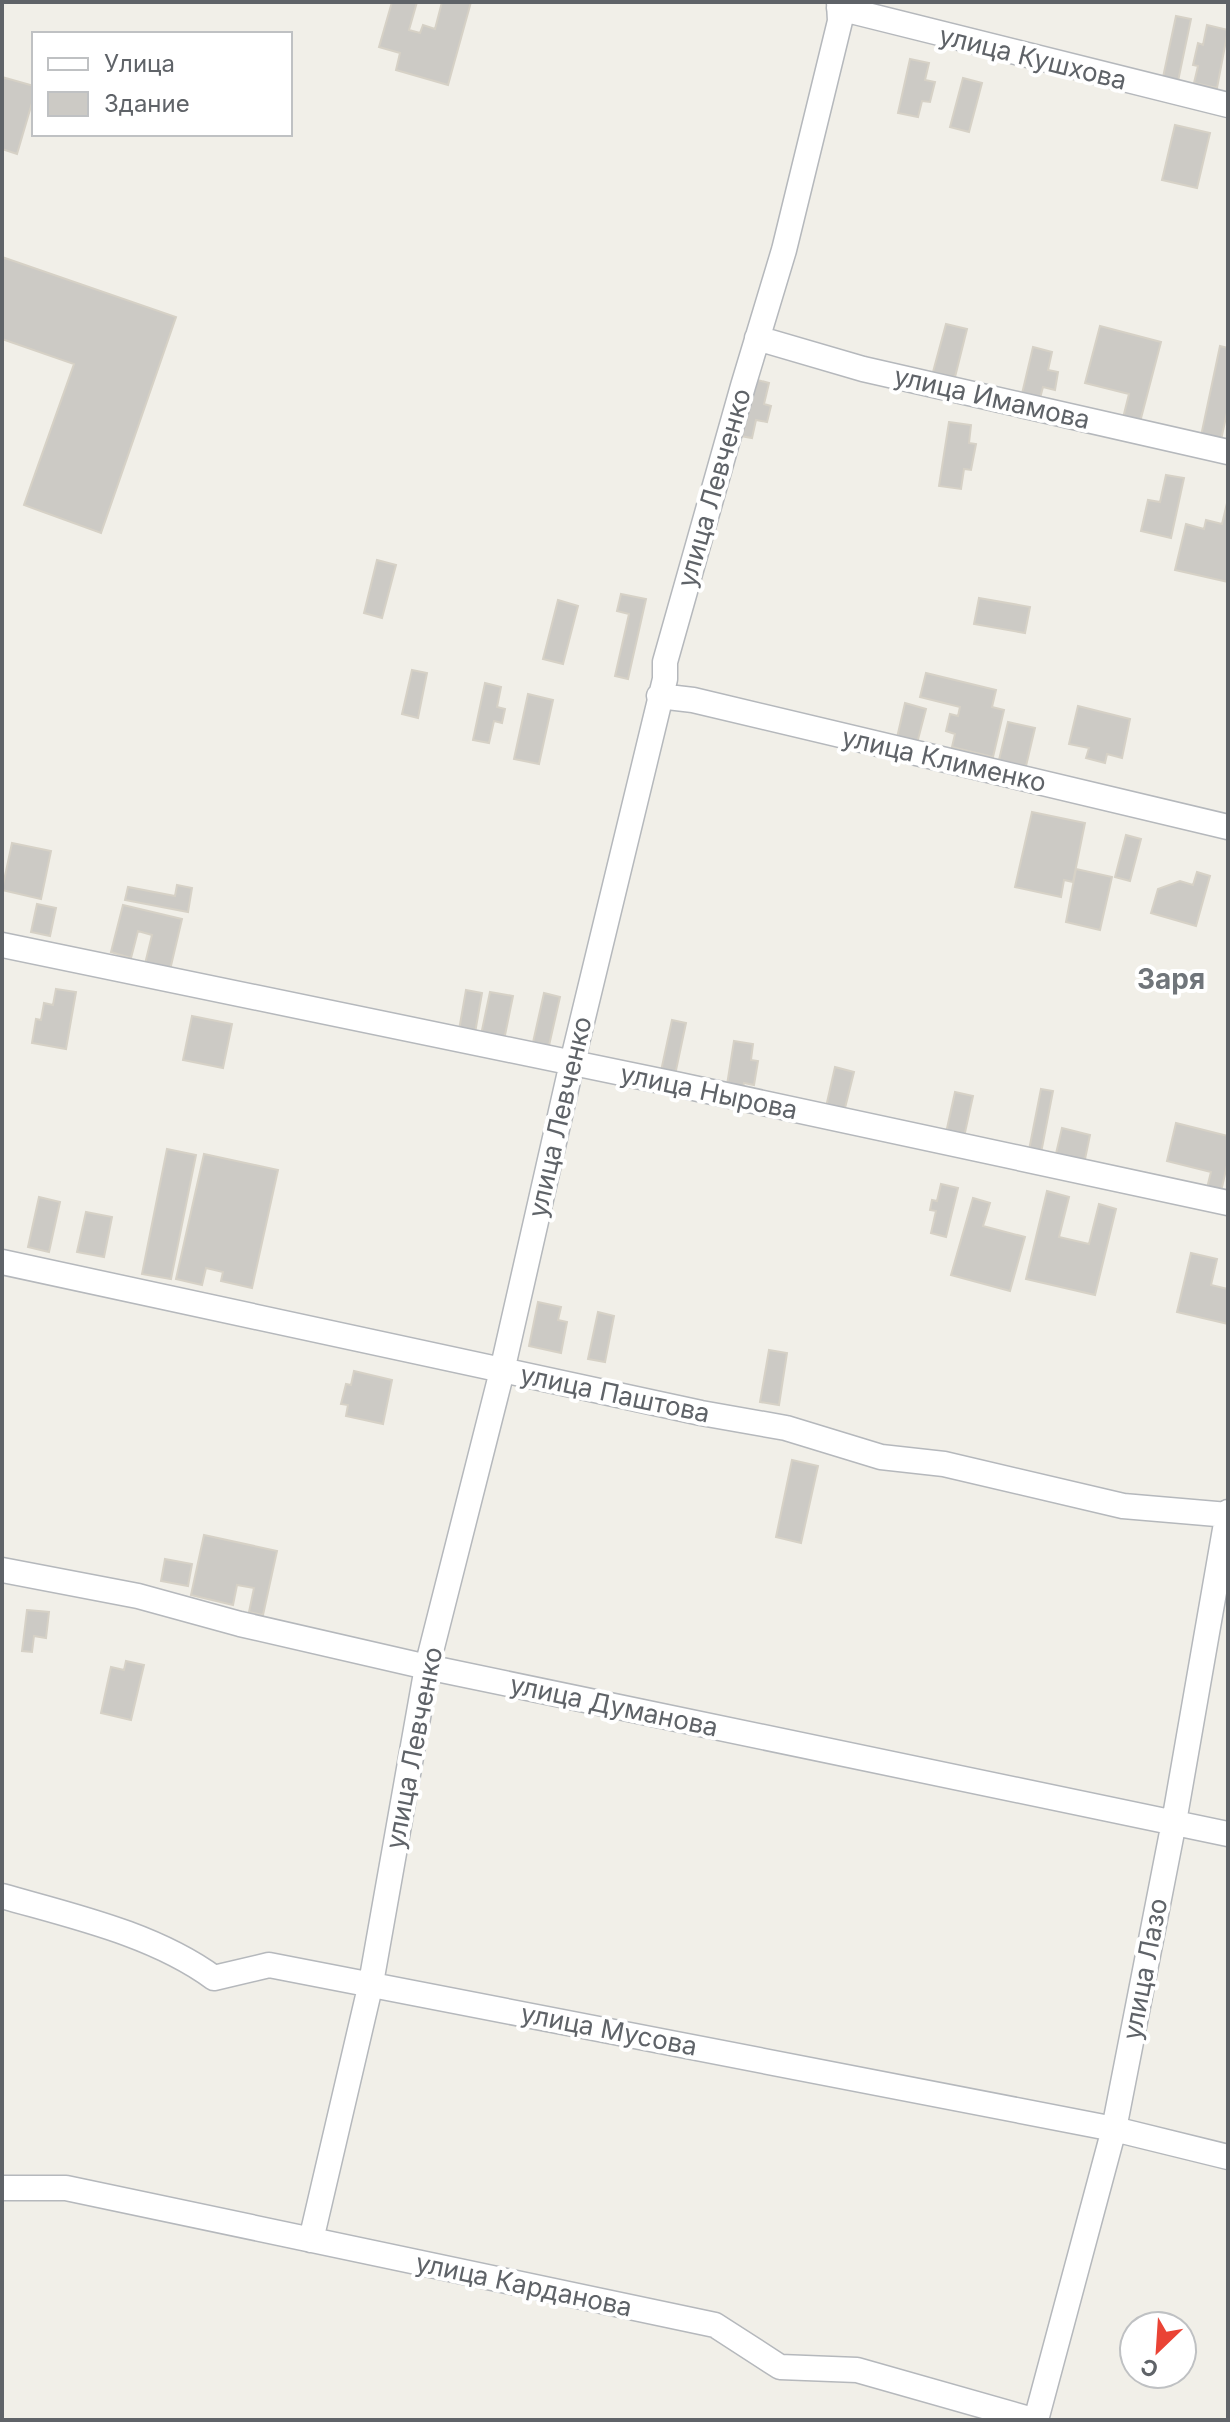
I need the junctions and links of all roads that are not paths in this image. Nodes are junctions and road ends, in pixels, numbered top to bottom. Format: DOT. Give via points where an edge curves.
graph roads {
  1 [pos="839,5"];
  2 [pos="1228,105"];
  3 [pos="757,338"];
  4 [pos="1228,452"];
  5 [pos="659,696"];
  6 [pos="1228,827"];
  7 [pos="2,945"];
  8 [pos="572,1063"];
  9 [pos="1228,1203"];
  10 [pos="2,1262"];
  11 [pos="502,1371"];
  12 [pos="1228,1514"];
  13 [pos="2,1570"];
  14 [pos="427,1667"];
  15 [pos="1174,1822"];
  16 [pos="1228,1834"];
  17 [pos="2,1896"];
  18 [pos="371,1983"];
  19 [pos="1114,2129"];
  20 [pos="1228,2157"];
  21 [pos="2,2188"];
  22 [pos="311,2240"];
  23 [pos="1034,2420"];
  1 -- 2 [label="street, улица Кушхова"];
  1 -- 3 [label="street, улица Левченко" via="837,35 788,236"];
  3 -- 4 [label="street, улица Имамова" via="863,369"];
  3 -- 5 [label="street, улица Левченко"];
  5 -- 6 [label="street, улица Клименко"];
  5 -- 8 [label="street, улица Левченко"];
  7 -- 8 [label="street, улица Нырова"];
  8 -- 9 [label="street, улица Нырова"];
  8 -- 11 [label="street, улица Левченко"];
  10 -- 11 [label="street, улица Паштова"];
  11 -- 12 [label="street, улица Паштова" via="786,1428 881,1457 944,1464 1123,1506"];
  11 -- 14 [label="street, улица Левченко"];
  12 -- 15 [label="street, улица Лазо"];
  13 -- 14 [label="street, улица Думанова" via="138,1596"];
  14 -- 15 [label="street, улица Думанова"];
  14 -- 18 [label="street, улица Левченко"];
  15 -- 16 [label="street, улица Думанова"];
  15 -- 19 [label="street, улица Лазо"];
  17 -- 18 [label="street, улица Мусова" via="145,1942 214,1978 269,1965"];
  18 -- 19 [label="street, улица Мусова"];
  18 -- 22 [label="street, улица Левченко"];
  19 -- 20 [label="street, улица Мусова"];
  19 -- 23 [label="street, улица Лазо"];
  21 -- 22 [label="street, улица Карданова" via="66,2188"];
  22 -- 23 [label="street, улица Карданова" via="715,2325 780,2367 857,2370"];
}
